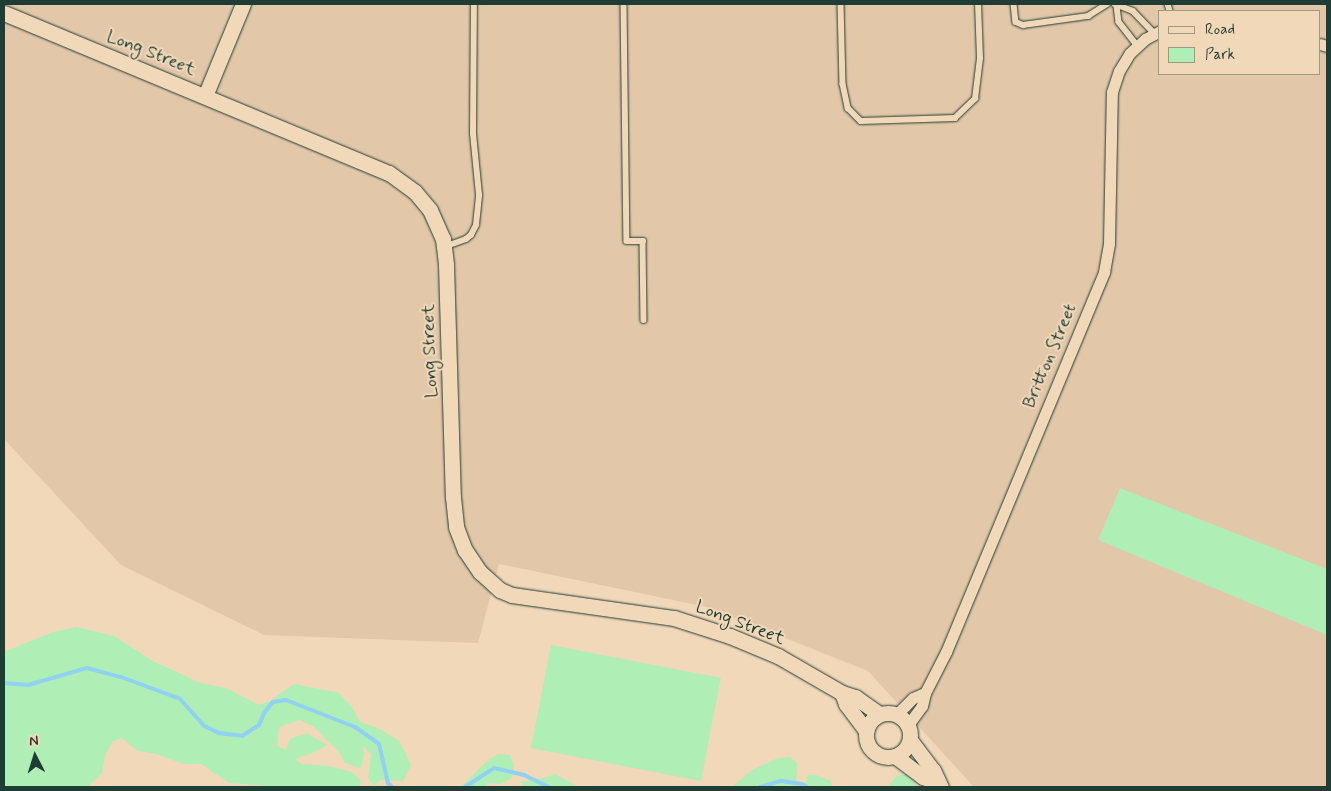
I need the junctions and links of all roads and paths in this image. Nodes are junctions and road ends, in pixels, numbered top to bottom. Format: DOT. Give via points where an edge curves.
graph roads {
  1 [pos="243,4"];
  2 [pos="474,4"];
  3 [pos="624,4"];
  4 [pos="841,4"];
  5 [pos="978,4"];
  6 [pos="1014,4"];
  7 [pos="1106,4"];
  8 [pos="1116,5"];
  9 [pos="4,13"];
  10 [pos="1157,32"];
  11 [pos="1137,46"];
  12 [pos="205,96"];
  13 [pos="444,247"];
  14 [pos="644,320"];
  15 [pos="842,693"];
  16 [pos="879,714"];
  17 [pos="905,726"];
  18 [pos="866,731"];
  19 [pos="895,756"];
  20 [pos="938,784"];
  1 -- 12 [label="street"];
  2 -- 13 [label="lane" via="473,134 479,195 476,225 466,239"];
  3 -- 14 [label="lane" via="627,241 643,241"];
  4 -- 5 [label="lane" via="844,84 848,108 860,121 955,118 975,99 980,58"];
  6 -- 7 [label="lane" via="1016,22 1023,25 1088,16"];
  8 -- 10 [label="lane" via="1133,11"];
  8 -- 11 [label="lane" via="1119,22"];
  9 -- 12 [label="street, Long Street"];
  10 -- 11 [label="street, Britton Street"];
  11 -- 17 [label="street, Britton Street" via="1124,62 1112,92 1110,226 1104,272 949,643 925,693 913,698"];
  12 -- 13 [label="street, Long Street" via="389,173 415,192 430,210"];
  13 -- 15 [label="street, Long Street" via="456,527 465,550 480,572 500,590 512,595 674,618 730,636 778,656"];
  15 -- 16 [label="street, Long Street" via="855,697"];
  15 -- 18 [label="street"];
  16 -- 17 [label="street"];
  16 -- 18 [label="street" via="872,719"];
  17 -- 19 [label="street" via="907,747"];
  17 -- 20 [label="street" via="933,770"];
  18 -- 19 [label="street" via="868,746 873,752 880,756"];
  19 -- 20 [label="street"];
}
